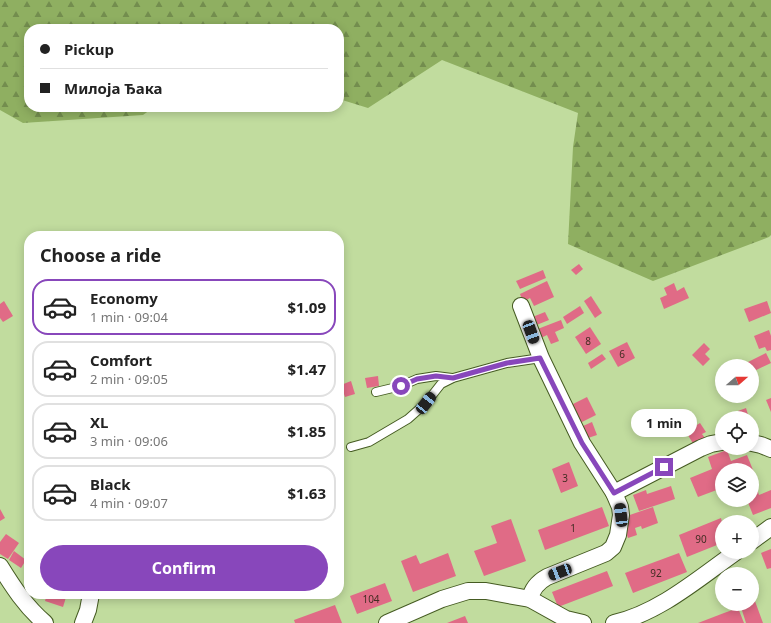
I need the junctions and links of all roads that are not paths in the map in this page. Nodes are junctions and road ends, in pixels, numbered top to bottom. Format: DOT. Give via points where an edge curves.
graph roads {
  1 [pos="522,306"];
  2 [pos="540,358"];
  3 [pos="453,378"];
  4 [pos="376,392"];
  5 [pos="715,443"];
  6 [pos="759,445"];
  7 [pos="351,447"];
  8 [pos="771,449"];
  9 [pos="614,493"];
  10 [pos="771,527"];
  11 [pos="759,536"];
  12 [pos="726,559"];
  13 [pos="0,566"];
  14 [pos="90,599"];
  15 [pos="530,599"];
  16 [pos="45,623"];
  17 [pos="83,623"];
  18 [pos="387,623"];
  19 [pos="583,623"];
  20 [pos="614,623"];
  1 -- 2 [label="street"];
  2 -- 3 [label="lane" via="507,363"];
  2 -- 9 [label="street" via="582,443"];
  3 -- 4 [label="lane" via="436,376 417,379"];
  3 -- 7 [label="lane" via="441,384 426,403 408,419 369,442"];
  5 -- 9 [label="street"];
  6 -- 8 [label="street"];
  9 -- 15 [label="street" via="621,515 613,548 547,576 539,581"];
  10 -- 11 [label="street"];
  12 -- 20 [label="street" via="662,603 642,614"];
  13 -- 16 [label="street" via="28,608"];
  14 -- 17 [label="street"];
  15 -- 18 [label="street" via="486,591 468,591 442,599"];
  15 -- 19 [label="street" via="566,619"];
}
